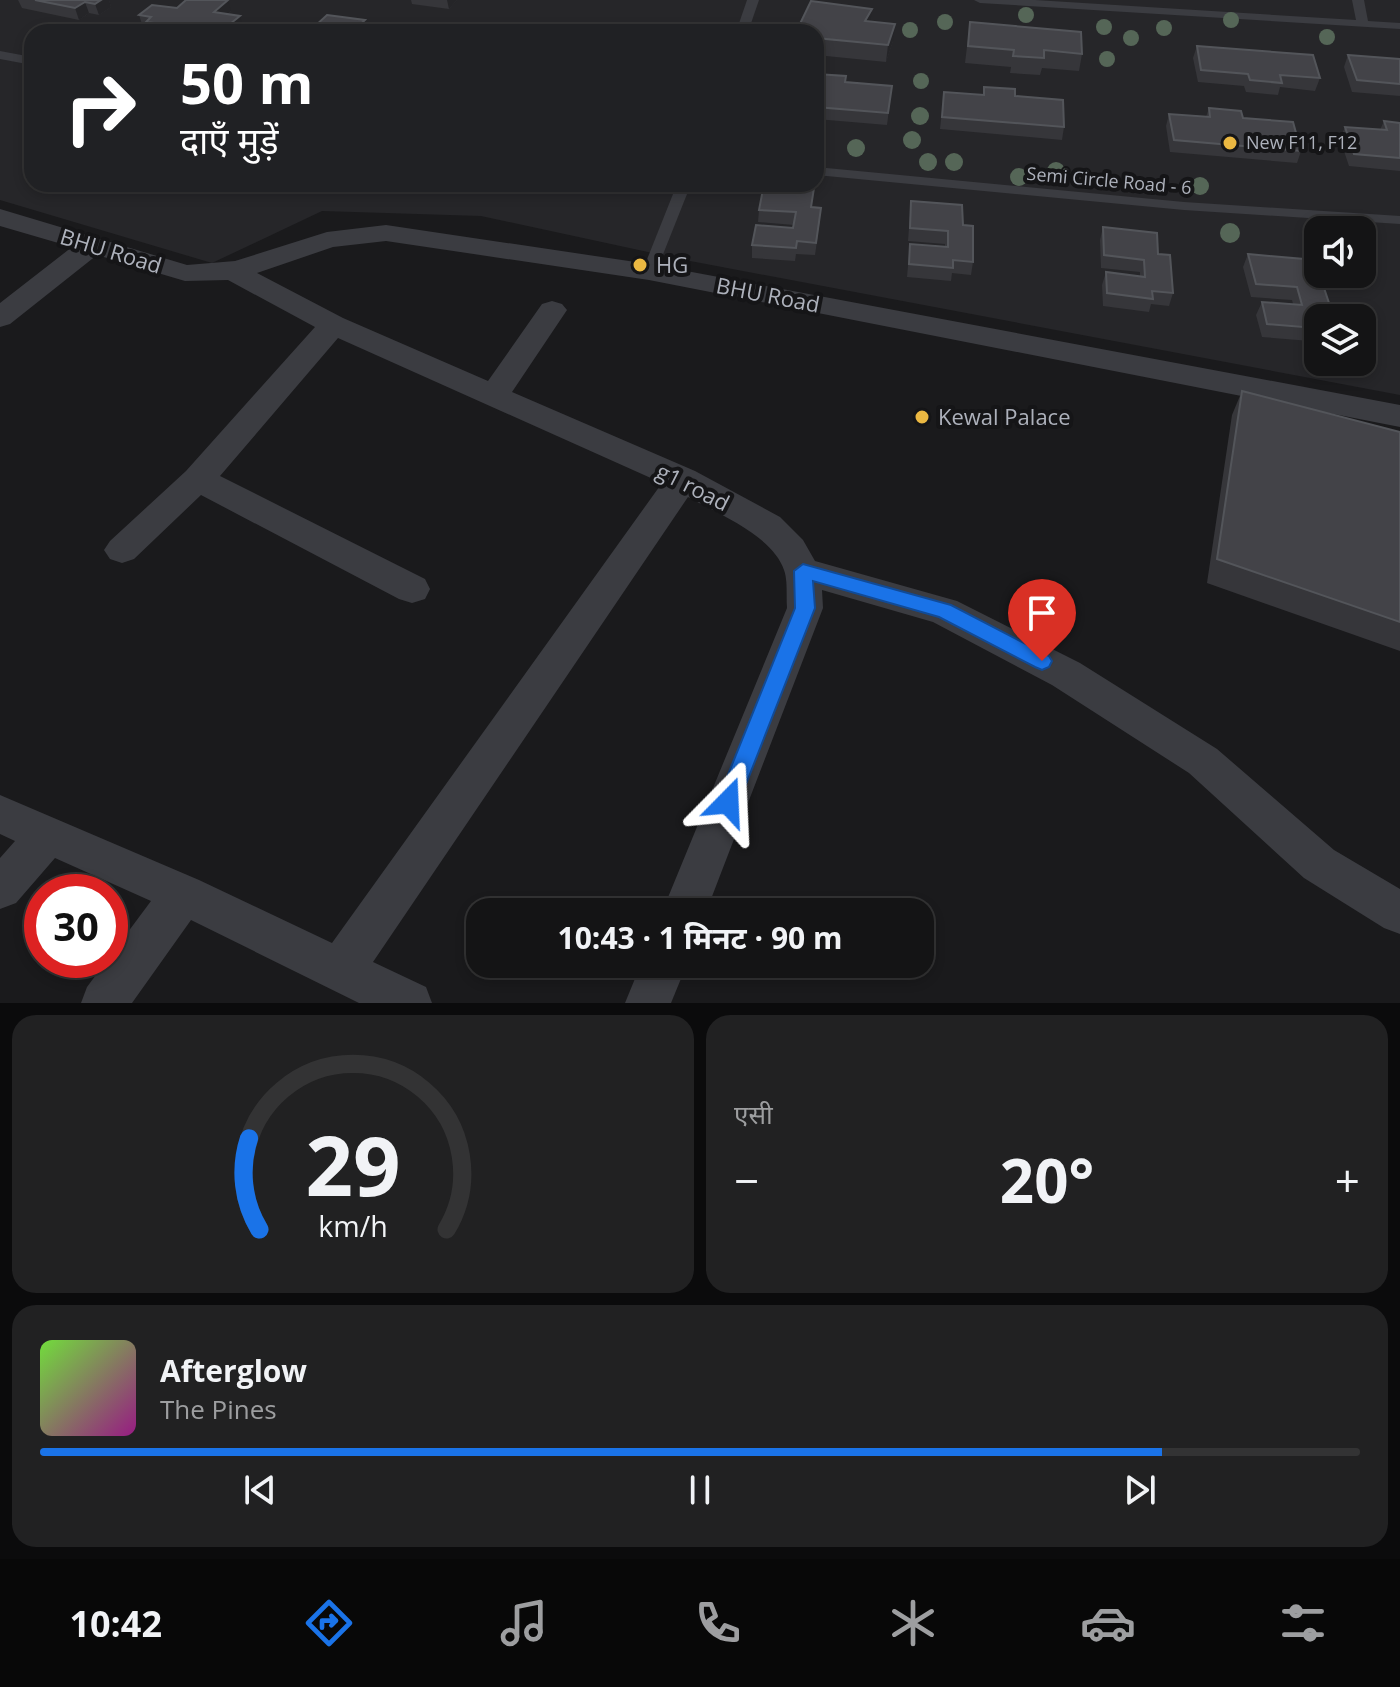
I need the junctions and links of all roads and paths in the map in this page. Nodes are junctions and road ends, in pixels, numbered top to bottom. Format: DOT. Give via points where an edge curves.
graph roads {
  1 [pos="753,0"];
  2 [pos="980,0"];
  3 [pos="1358,0"];
  4 [pos="745,24"];
  5 [pos="1363,25"];
  6 [pos="1400,26"];
  7 [pos="0,55"];
  8 [pos="24,60"];
  9 [pos="824,172"];
  10 [pos="681,192"];
  11 [pos="0,217"];
  12 [pos="1400,220"];
  13 [pos="92,245"];
  14 [pos="235,272"];
  15 [pos="649,272"];
  16 [pos="552,310"];
  17 [pos="0,318"];
  18 [pos="333,325"];
  19 [pos="493,397"];
  20 [pos="1400,416"];
  21 [pos="198,479"];
  22 [pos="683,479"];
  23 [pos="122,550"];
  24 [pos="803,571"];
  25 [pos="412,589"];
  26 [pos="0,814"];
  27 [pos="48,835"];
  28 [pos="0,889"];
  29 [pos="183,894"];
  30 [pos="690,898"];
  31 [pos="1400,913"];
  32 [pos="341,969"];
  33 [pos="658,978"];
  34 [pos="104,1003"];
  35 [pos="409,1003"];
  36 [pos="648,1003"];
  1 -- 4 [label="lane"];
  2 -- 5 [label="lane"];
  3 -- 5 [label="lane"];
  5 -- 6 [label="lane"];
  7 -- 8 [label="lane"];
  9 -- 12 [label="lane, Semi Circle Road - 6" via="1184,206"];
  10 -- 15 [label="lane"];
  11 -- 13 [label="street, BHU Road"];
  13 -- 14 [label="street, BHU Road" via="185,273"];
  13 -- 17 [label="street"];
  14 -- 15 [label="street, BHU Road" via="351,234 386,233"];
  14 -- 18 [label="street, g1 road"];
  15 -- 20 [label="street, BHU Road"];
  16 -- 19 [label="street"];
  18 -- 19 [label="street, g1 road"];
  18 -- 21 [label="street"];
  19 -- 22 [label="street, g1 road"];
  21 -- 23 [label="street"];
  21 -- 25 [label="street"];
  22 -- 24 [label="street, g1 road" via="768,526 791,549"];
  22 -- 32 [label="street"];
  24 -- 30 [label="street" via="805,608"];
  24 -- 31 [label="street" via="944,611 1066,674 1203,761 1319,864"];
  26 -- 27 [label="street"];
  27 -- 28 [label="street"];
  27 -- 29 [label="street"];
  29 -- 32 [label="street"];
  29 -- 34 [label="street"];
  32 -- 35 [label="street"];
  33 -- 36 [label="street"];
}
